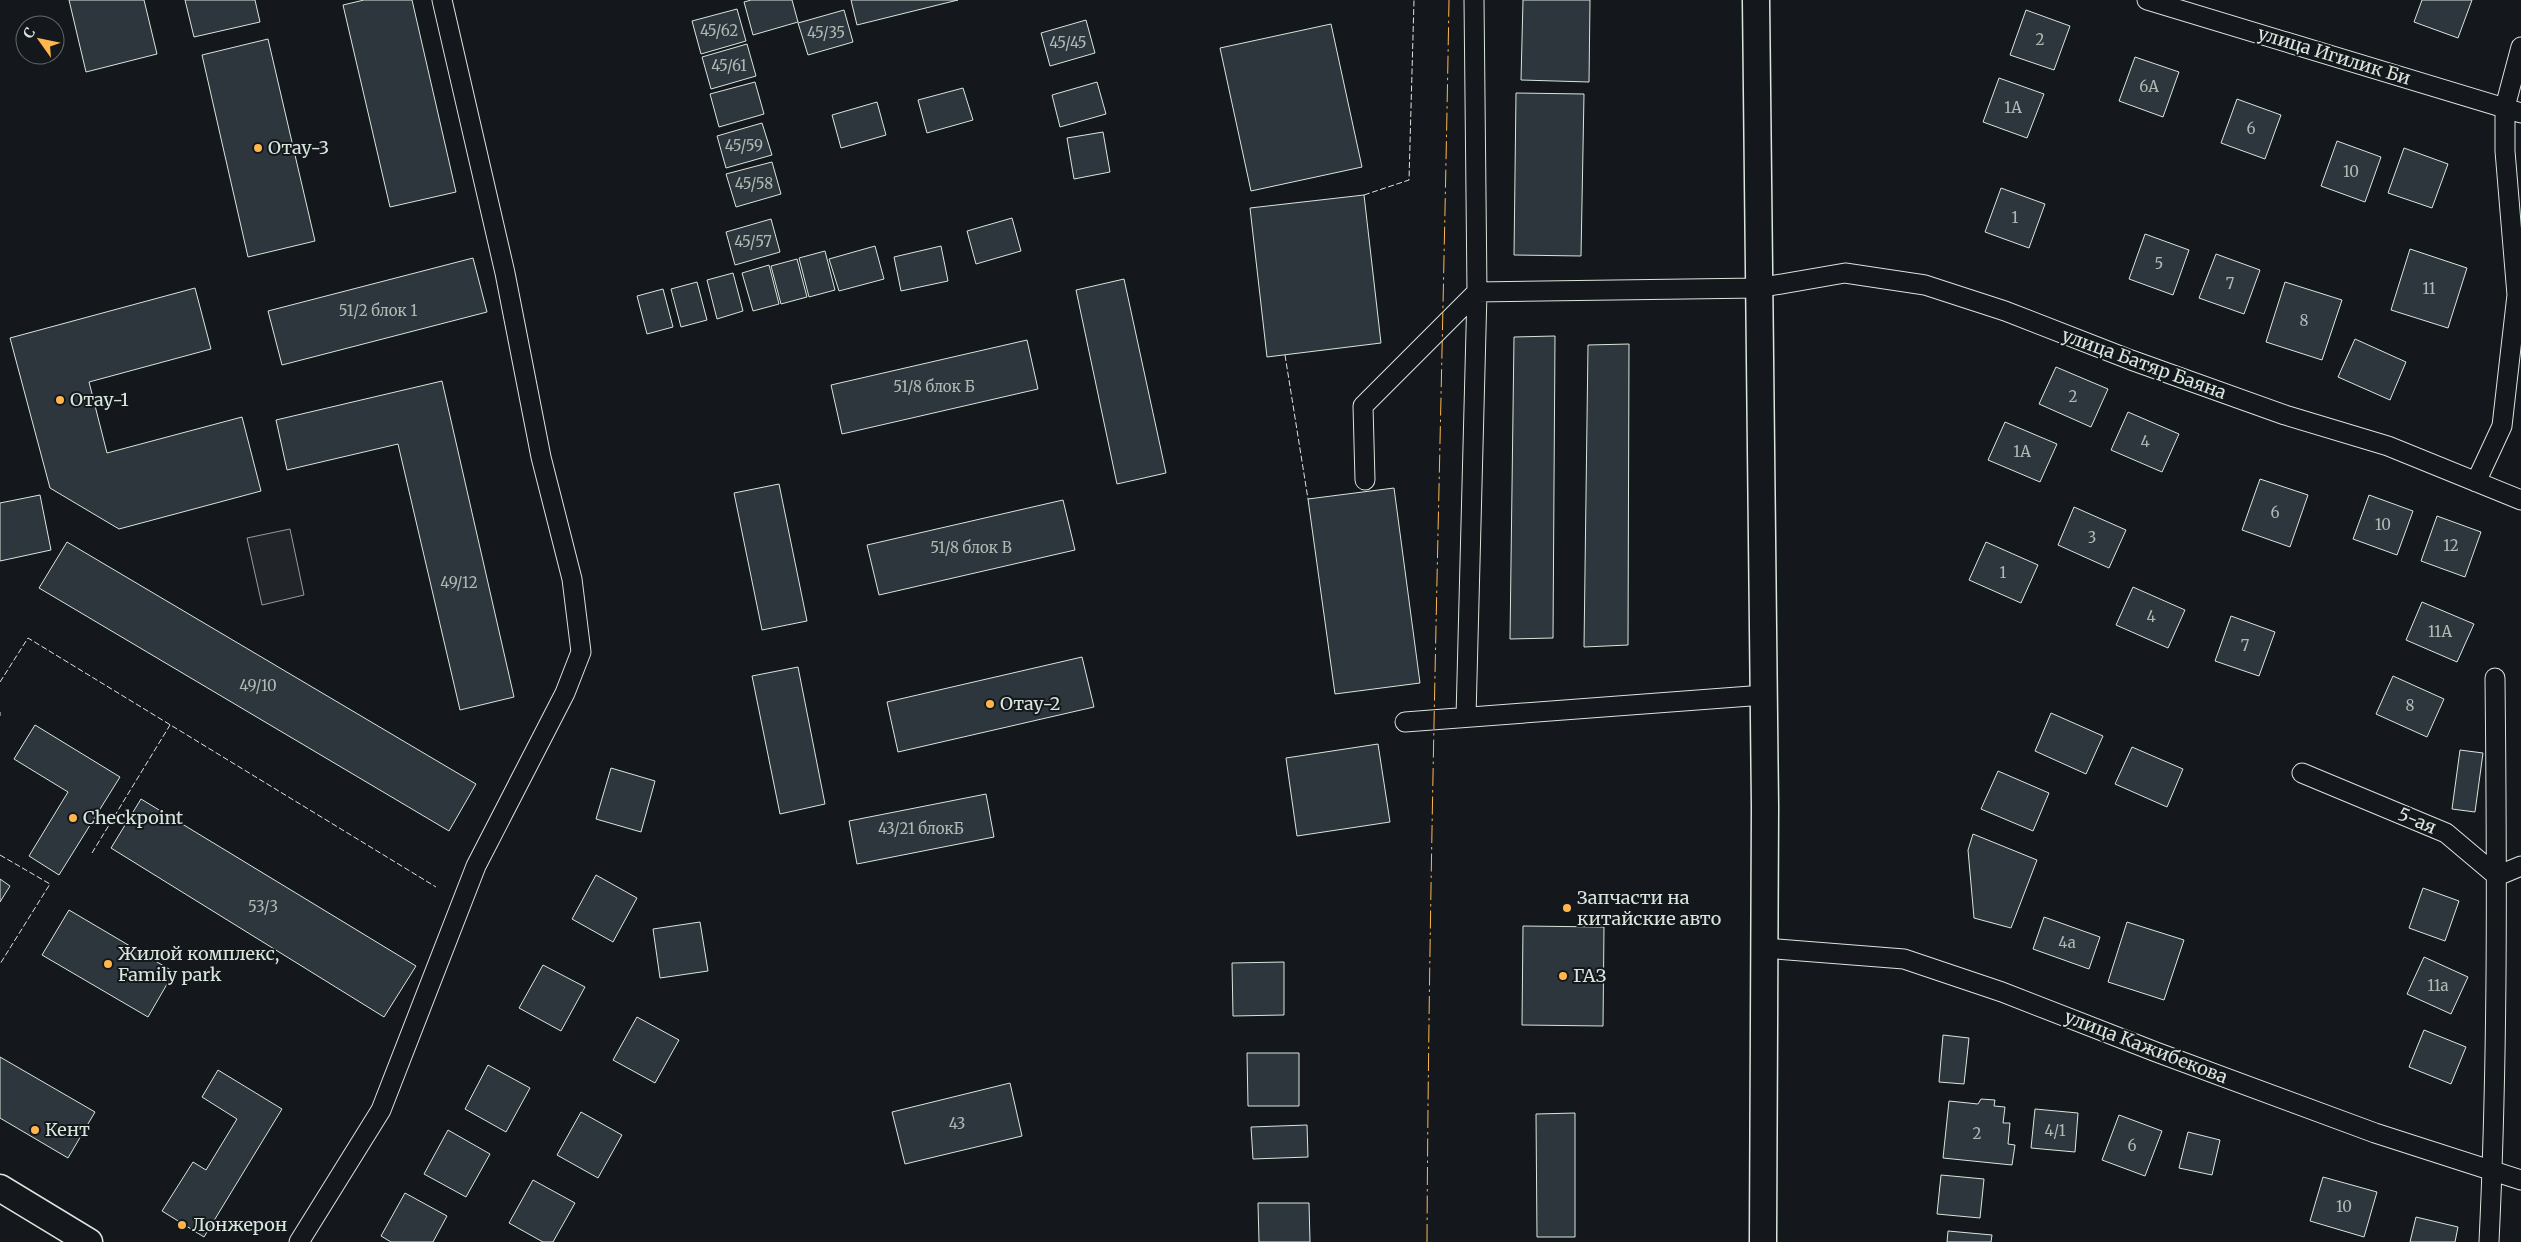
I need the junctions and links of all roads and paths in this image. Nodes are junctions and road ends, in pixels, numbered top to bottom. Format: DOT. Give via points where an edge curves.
graph roads {
  1 [pos="442,0"];
  2 [pos="1474,0"];
  3 [pos="1756,0"];
  4 [pos="2147,0"];
  5 [pos="2521,47"];
  6 [pos="2513,110"];
  7 [pos="1758,288"];
  8 [pos="1477,292"];
  9 [pos="1365,480"];
  10 [pos="2476,482"];
  11 [pos="2521,500"];
  12 [pos="2495,678"];
  13 [pos="1764,695"];
  14 [pos="1466,718"];
  15 [pos="1404,722"];
  16 [pos="2302,773"];
  17 [pos="2521,866"];
  18 [pos="2497,876"];
  19 [pos="1764,948"];
  20 [pos="2492,1171"];
  21 [pos="2521,1180"];
  22 [pos="0,1188"];
  23 [pos="90,1242"];
  24 [pos="299,1242"];
  25 [pos="1763,1242"];
  26 [pos="2488,1242"];
  1 -- 24 [label="street" via="505,273 541,456 572,579 581,652 565,694 476,866 381,1110"];
  2 -- 8 [label="street"];
  3 -- 7 [label="main road"];
  4 -- 6 [label="street, улица Игилик Би"];
  5 -- 6 [label="street"];
  6 -- 10 [label="street" via="2505,152 2517,295 2502,426"];
  7 -- 8 [label="street, улица Батяр Баяна"];
  7 -- 10 [label="street, улица Батяр Баяна" via="1845,273 1925,285 2285,415 2388,446"];
  7 -- 13 [label="main road"];
  8 -- 9 [label="street" via="1363,406"];
  8 -- 14 [label="street"];
  10 -- 11 [label="street, улица Батяр Баяна"];
  12 -- 18 [label="street"];
  13 -- 14 [label="street"];
  13 -- 19 [label="main road"];
  14 -- 15 [label="street"];
  16 -- 18 [label="street, 5-ая" via="2446,833"];
  17 -- 18 [label="street"];
  18 -- 20 [label="street"];
  19 -- 20 [label="street, улица Кажибекова" via="1904,958 2375,1133"];
  19 -- 25 [label="main road"];
  20 -- 21 [label="street, улица Кажибекова"];
  20 -- 26 [label="street"];
  22 -- 23 [label="main road"];
}
